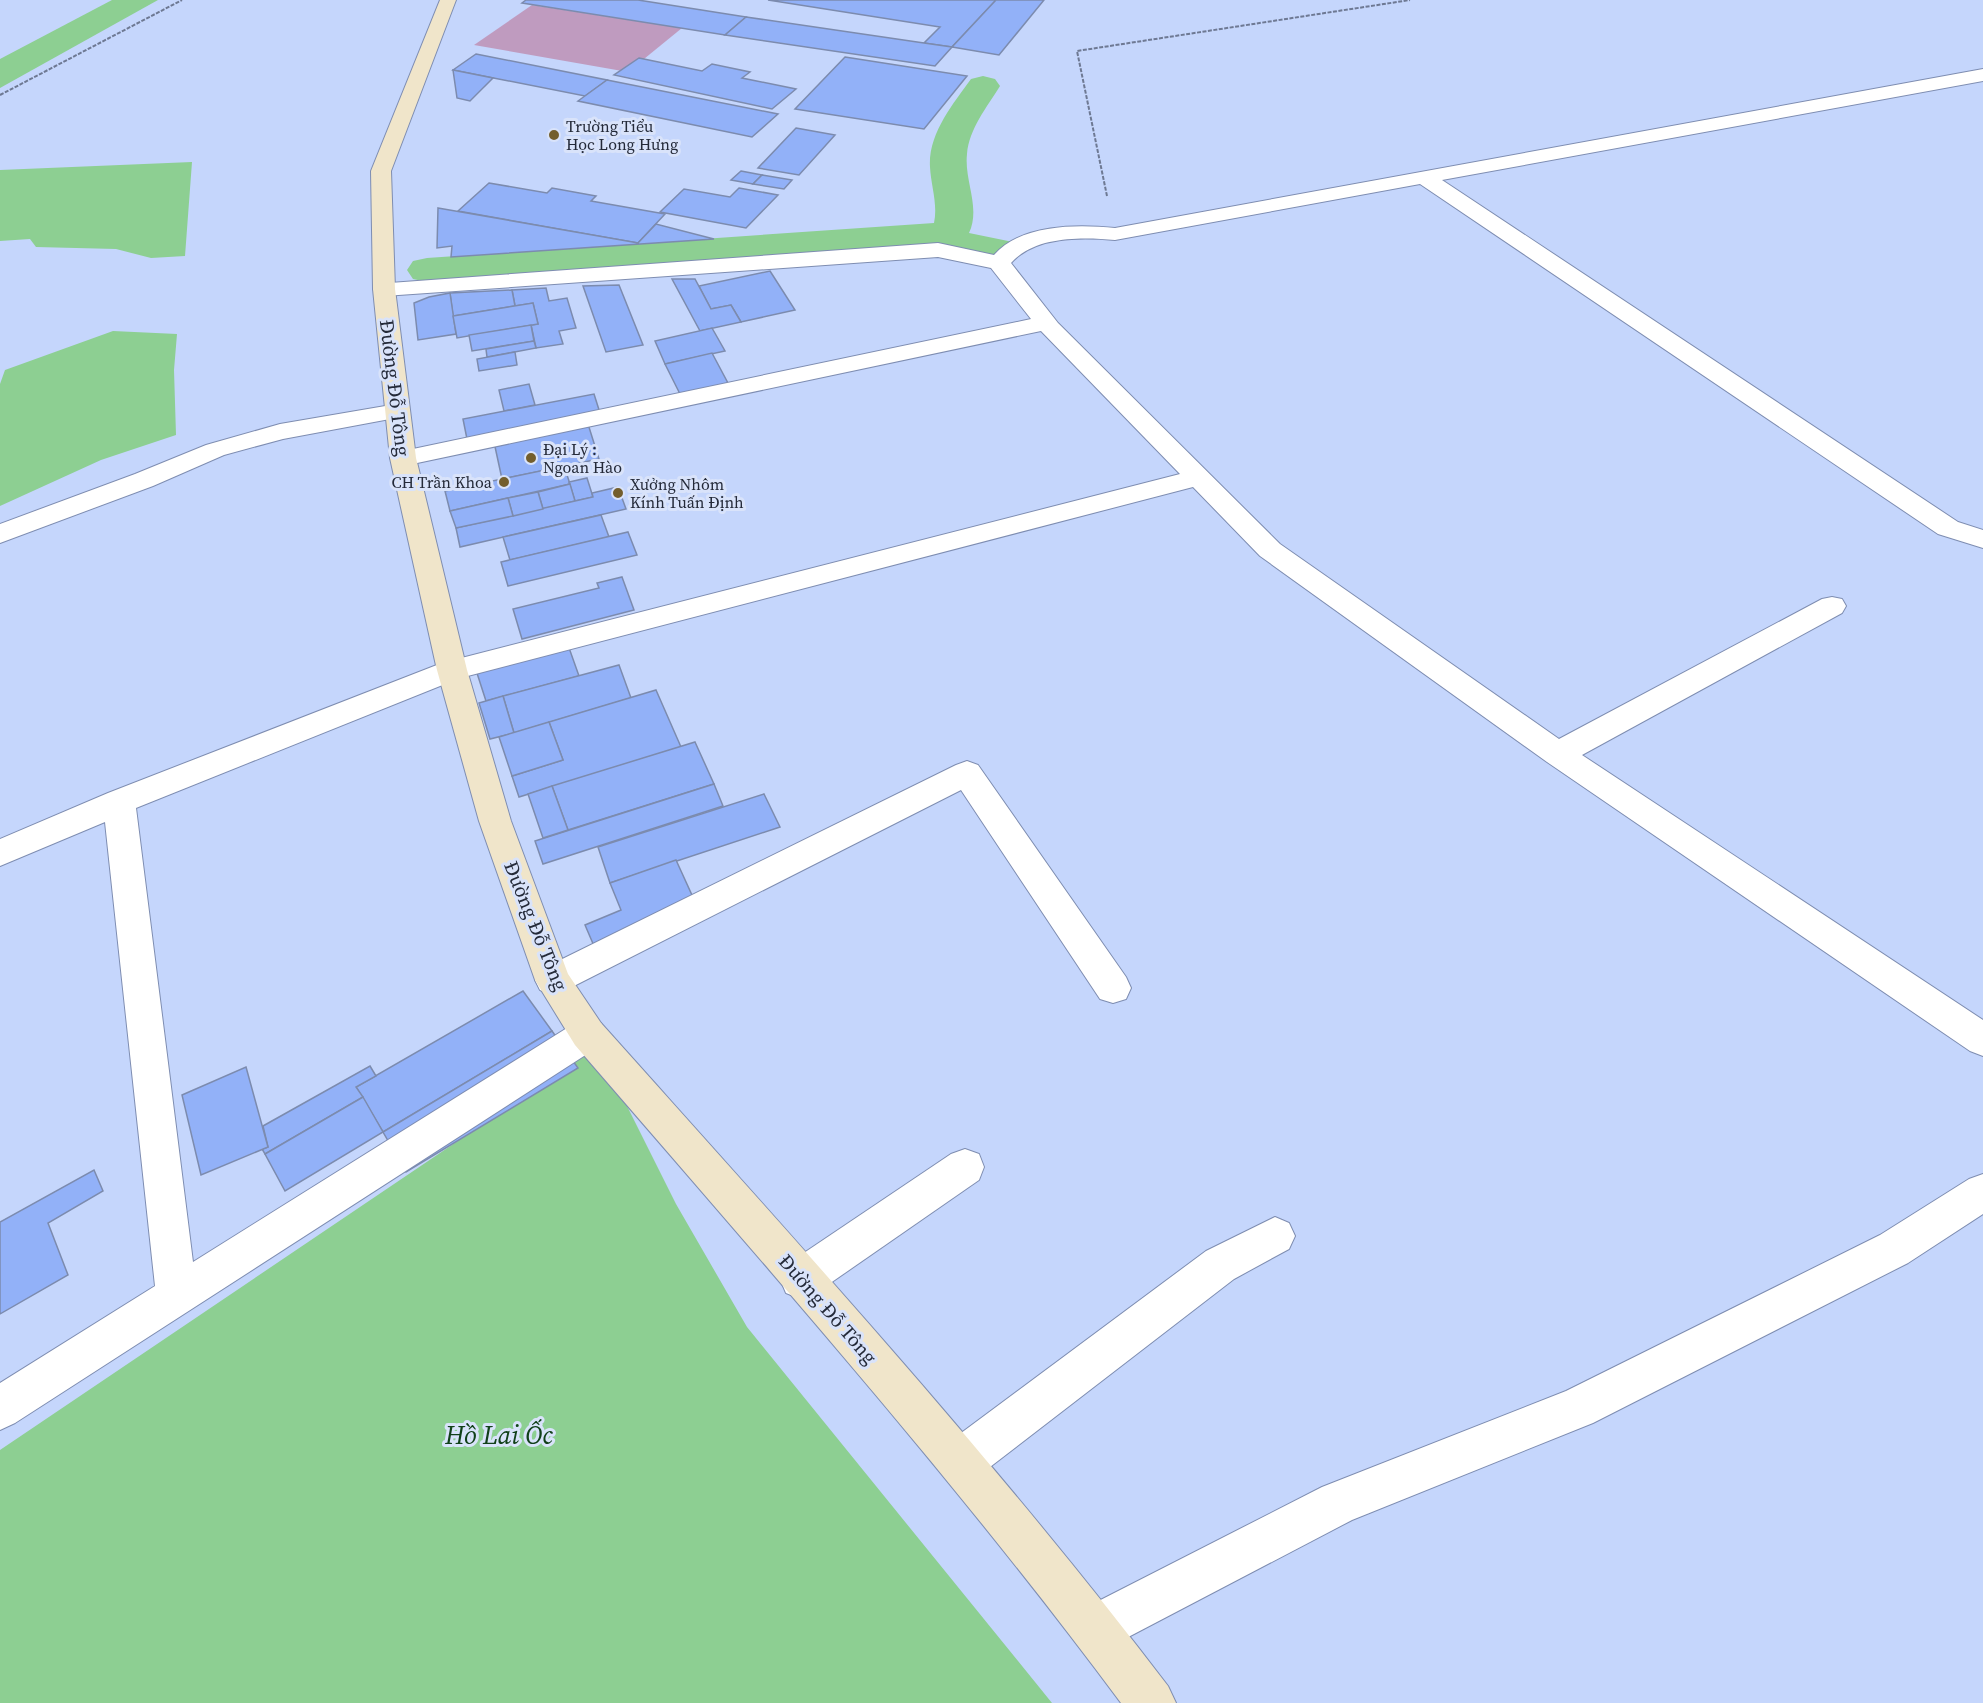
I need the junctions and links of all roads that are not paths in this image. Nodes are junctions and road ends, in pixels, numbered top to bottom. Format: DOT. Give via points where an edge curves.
graph roads {
  1 [pos="448,0"];
  2 [pos="1983,75"];
  3 [pos="1422,176"];
  4 [pos="999,263"];
  5 [pos="384,289"];
  6 [pos="1047,324"];
  7 [pos="397,411"];
  8 [pos="403,458"];
  9 [pos="1197,478"];
  10 [pos="0,534"];
  11 [pos="1983,539"];
  12 [pos="1832,606"];
  13 [pos="452,670"];
  14 [pos="1558,754"];
  15 [pos="120,802"];
  16 [pos="0,853"];
  17 [pos="553,980"];
  18 [pos="1113,988"];
  19 [pos="588,1034"];
  20 [pos="1983,1040"];
  21 [pos="965,1167"];
  22 [pos="1983,1192"];
  23 [pos="1275,1236"];
  24 [pos="801,1279"];
  25 [pos="176,1294"];
  26 [pos="0,1408"];
  27 [pos="961,1461"];
  28 [pos="1096,1628"];
  29 [pos="1151,1703"];
  1 -- 5 [label="main road, Đường Đỗ Tông" via="381,171"];
  2 -- 3 [label="street"];
  3 -- 4 [label="street" via="1115,234 1098,232 1037,239 1014,248"];
  3 -- 11 [label="street" via="1948,528"];
  4 -- 5 [label="street" via="938,250"];
  4 -- 6 [label="street"];
  5 -- 7 [label="main road, Đường Đỗ Tông"];
  6 -- 8 [label="street"];
  6 -- 9 [label="street"];
  7 -- 8 [label="main road, Đường Đỗ Tông"];
  7 -- 10 [label="street" via="280,432 215,450"];
  8 -- 13 [label="main road, Đường Đỗ Tông"];
  9 -- 13 [label="street"];
  9 -- 14 [label="street" via="1270,550"];
  12 -- 14 [label="street"];
  13 -- 15 [label="street"];
  13 -- 17 [label="main road, Đường Đỗ Tông" via="495,821"];
  14 -- 20 [label="street"];
  15 -- 16 [label="street"];
  15 -- 25 [label="street"];
  17 -- 18 [label="street" via="967,773"];
  17 -- 19 [label="main road, Đường Đỗ Tông"];
  19 -- 24 [label="main road, Đường Đỗ Tông"];
  19 -- 25 [label="street"];
  21 -- 24 [label="street"];
  22 -- 28 [label="street" via="1894,1249 1578,1408 1338,1503"];
  23 -- 27 [label="street" via="1220,1265"];
  24 -- 27 [label="main road, Đường Đỗ Tông"];
  25 -- 26 [label="street"];
  27 -- 28 [label="main road, Đường Đỗ Tông"];
  28 -- 29 [label="main road, Đường Đỗ Tông"];
}
